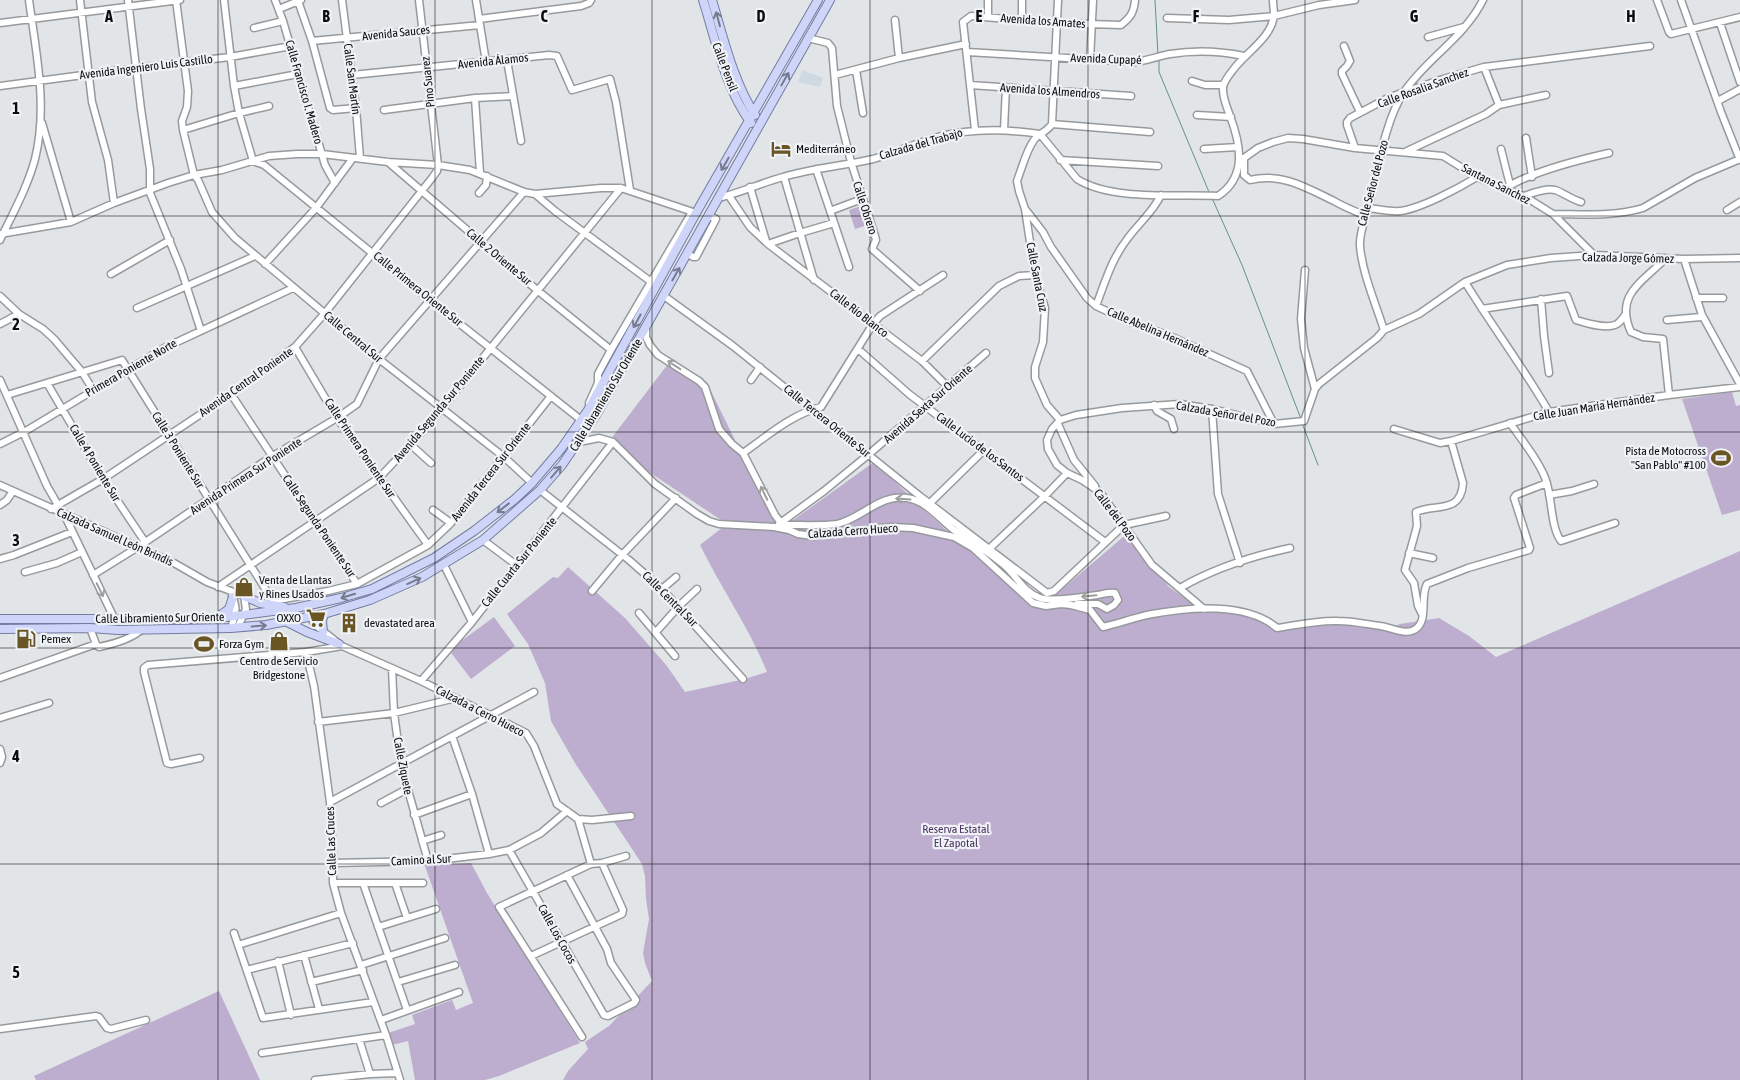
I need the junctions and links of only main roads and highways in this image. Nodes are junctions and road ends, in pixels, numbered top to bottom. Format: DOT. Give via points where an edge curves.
graph roads {
  1 [pos="703,0"];
  2 [pos="712,0"];
  3 [pos="818,0"];
  4 [pos="830,0"];
  5 [pos="752,117"];
  6 [pos="761,121"];
  7 [pos="756,130"];
  8 [pos="231,594"];
  9 [pos="244,596"];
  10 [pos="296,608"];
  11 [pos="324,614"];
  12 [pos="0,619"];
  13 [pos="211,619"];
  14 [pos="285,621"];
  15 [pos="0,629"];
  16 [pos="323,632"];
  17 [pos="341,645"];
  1 -- 5 [label="main road, Calle Pensil" via="717,51 740,104"];
  5 -- 2 [label="main road, Calle Pensil, one-way" via="725,46"];
  3 -- 5 [label="main road, Calle Libramiento Sur Oriente"];
  6 -- 4 [label="main road, Calle Libramiento Sur Oriente, one-way"];
  5 -- 6 [label="main road, Calle Pensil"];
  5 -- 7 [label="main road, Calle Pensil"];
  5 -- 10 [label="main road, Calle Libramiento Sur Oriente, one-way" via="694,212 588,410 532,483 515,500 434,558 372,589"];
  6 -- 7 [label="main road, Calle Libramiento Sur Oriente"];
  11 -- 7 [label="main road, Calle Libramiento Sur Oriente, one-way" via="370,600 444,565 482,540 540,490 562,466 596,415"];
  8 -- 13 [label="main road" via="229,609"];
  9 -- 10 [label="main road" via="260,603"];
  10 -- 13 [label="main road, Calle Libramiento Sur Oriente"];
  11 -- 14 [label="main road, Calle Libramiento Sur Oriente"];
  11 -- 16 [label="main road"];
  12 -- 13 [label="main road, Calle Libramiento Sur Oriente"];
  15 -- 14 [label="main road, Calle Libramiento Sur Oriente, one-way" via="234,628"];
  14 -- 17 [label="main road"];
}
